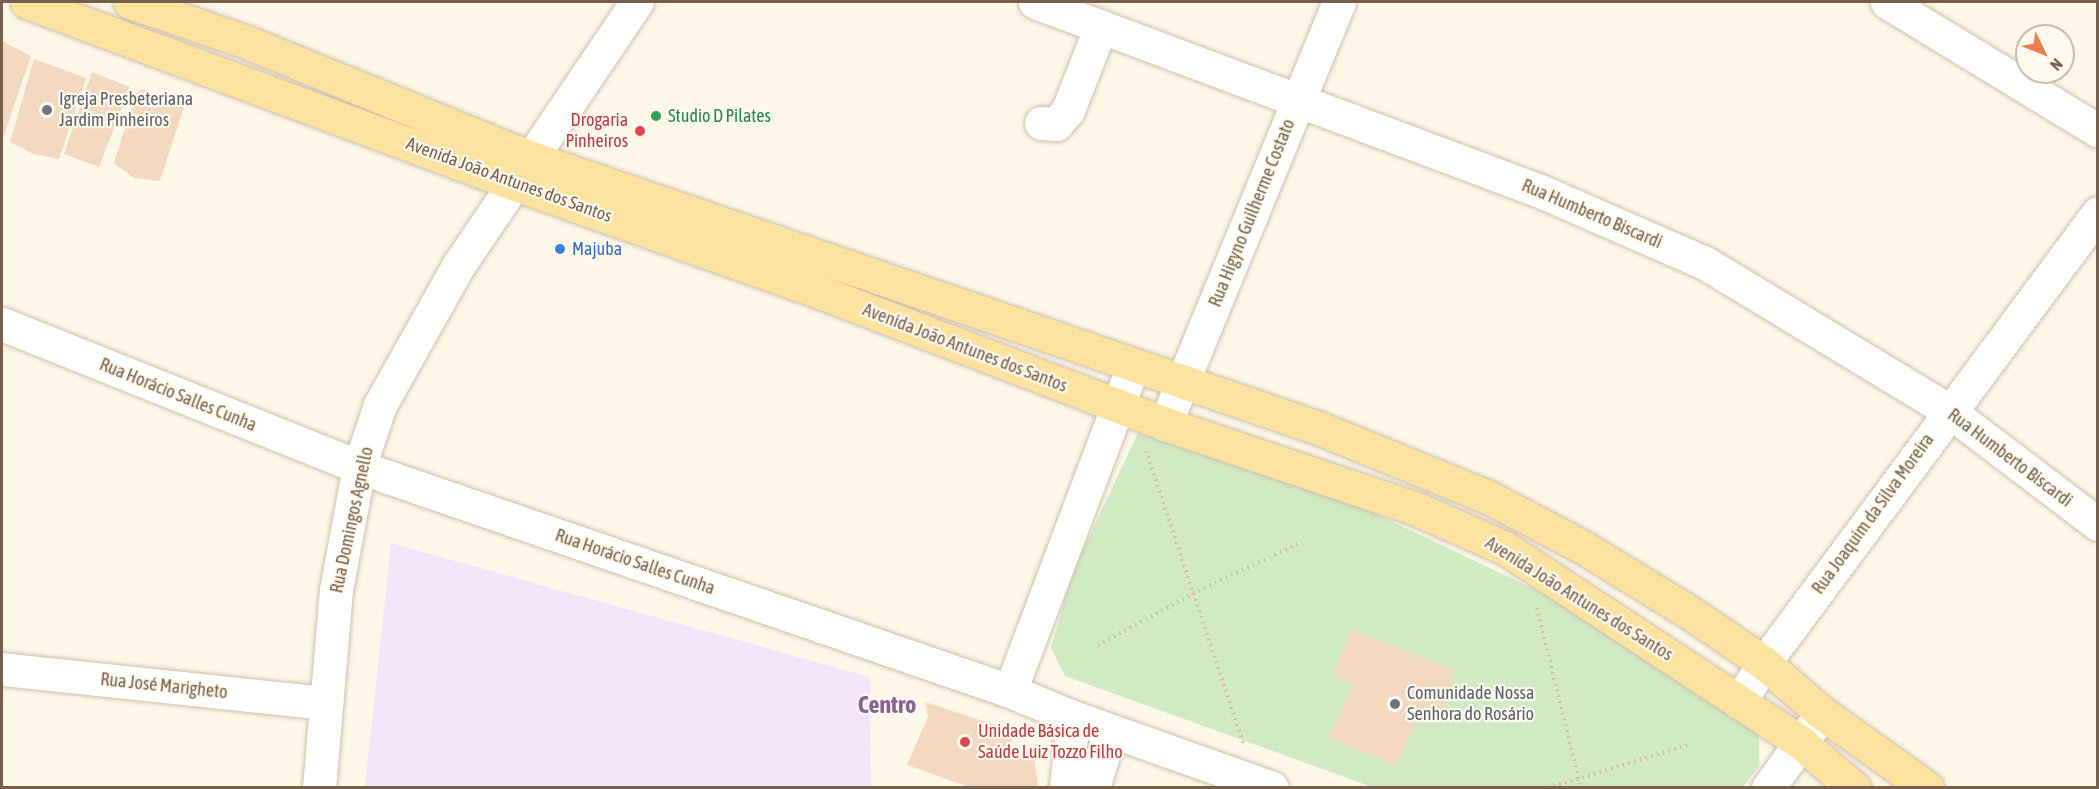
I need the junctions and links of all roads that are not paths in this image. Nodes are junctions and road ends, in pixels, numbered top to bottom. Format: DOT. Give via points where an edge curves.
graph roads {
  1 [pos="27,2"];
  2 [pos="130,2"];
  3 [pos="637,2"];
  4 [pos="1035,2"];
  5 [pos="1338,2"];
  6 [pos="1887,2"];
  7 [pos="1101,26"];
  8 [pos="1298,99"];
  9 [pos="1041,123"];
  10 [pos="2097,130"];
  11 [pos="523,171"];
  12 [pos="2097,213"];
  13 [pos="2,324"];
  14 [pos="1133,366"];
  15 [pos="1184,384"];
  16 [pos="1127,410"];
  17 [pos="1948,411"];
  18 [pos="1165,424"];
  19 [pos="359,467"];
  20 [pos="2097,524"];
  21 [pos="1764,663"];
  22 [pos="2,669"];
  23 [pos="1010,691"];
  24 [pos="1739,702"];
  25 [pos="326,703"];
  26 [pos="1822,713"];
  27 [pos="1073,717"];
  28 [pos="1110,730"];
  29 [pos="1800,742"];
  30 [pos="1264,784"];
  31 [pos="319,788"];
  32 [pos="1066,788"];
  33 [pos="1093,788"];
  34 [pos="1768,788"];
  35 [pos="1854,788"];
  36 [pos="1927,788"];
  1 -- 11 [label="main road, Avenida João Antunes dos Santos"];
  2 -- 11 [label="main road, Avenida João Antunes dos Santos" via="244,41"];
  3 -- 11 [label="street, Rua Domingos Agnello"];
  4 -- 7 [label="street, Rua Humberto Biscardi"];
  5 -- 8 [label="street, Rua Higyno Guilherme Costato"];
  6 -- 10 [label="street"];
  7 -- 8 [label="street, Rua Humberto Biscardi"];
  7 -- 9 [label="street" via="1068,110 1056,124"];
  8 -- 15 [label="street, Rua Higyno Guilherme Costato"];
  8 -- 17 [label="street, Rua Humberto Biscardi" via="1539,191 1705,263"];
  11 -- 14 [label="main road, Avenida João Antunes dos Santos"];
  11 -- 16 [label="main road, Avenida João Antunes dos Santos" via="820,292"];
  11 -- 19 [label="street, Rua Domingos Agnello" via="458,266 408,352 380,405"];
  12 -- 17 [label="street, Rua Joaquim da Silva Moreira"];
  13 -- 19 [label="street, Rua Horácio Salles Cunha"];
  14 -- 15 [label="main road, Avenida João Antunes dos Santos"];
  14 -- 16 [label="street"];
  15 -- 18 [label="street, Rua Higyno Guilherme Costato"];
  15 -- 21 [label="main road, Avenida João Antunes dos Santos" via="1321,429 1490,498 1581,546"];
  16 -- 18 [label="main road, Avenida João Antunes dos Santos"];
  16 -- 23 [label="street"];
  17 -- 20 [label="street, Rua Humberto Biscardi"];
  17 -- 21 [label="street, Rua Joaquim da Silva Moreira"];
  18 -- 24 [label="main road, Avenida João Antunes dos Santos" via="1419,510 1525,561"];
  19 -- 23 [label="street, Rua Horácio Salles Cunha"];
  19 -- 25 [label="street, Rua Domingos Agnello" via="336,590"];
  21 -- 24 [label="street, Rua Joaquim da Silva Moreira"];
  21 -- 26 [label="main road, Avenida João Antunes dos Santos"];
  22 -- 25 [label="street, Rua José Marigheto"];
  23 -- 27 [label="street, Rua Horácio Salles Cunha"];
  24 -- 29 [label="main road, Avenida João Antunes dos Santos"];
  25 -- 31 [label="street, Rua Domingos Agnello"];
  26 -- 29 [label="street"];
  26 -- 36 [label="main road, Avenida João Antunes dos Santos"];
  27 -- 28 [label="street, Rua Horácio Salles Cunha"];
  27 -- 32 [label="street"];
  28 -- 30 [label="street, Rua Horácio Salles Cunha"];
  28 -- 33 [label="street"];
  29 -- 34 [label="street"];
  29 -- 35 [label="main road, Avenida João Antunes dos Santos"];
}
